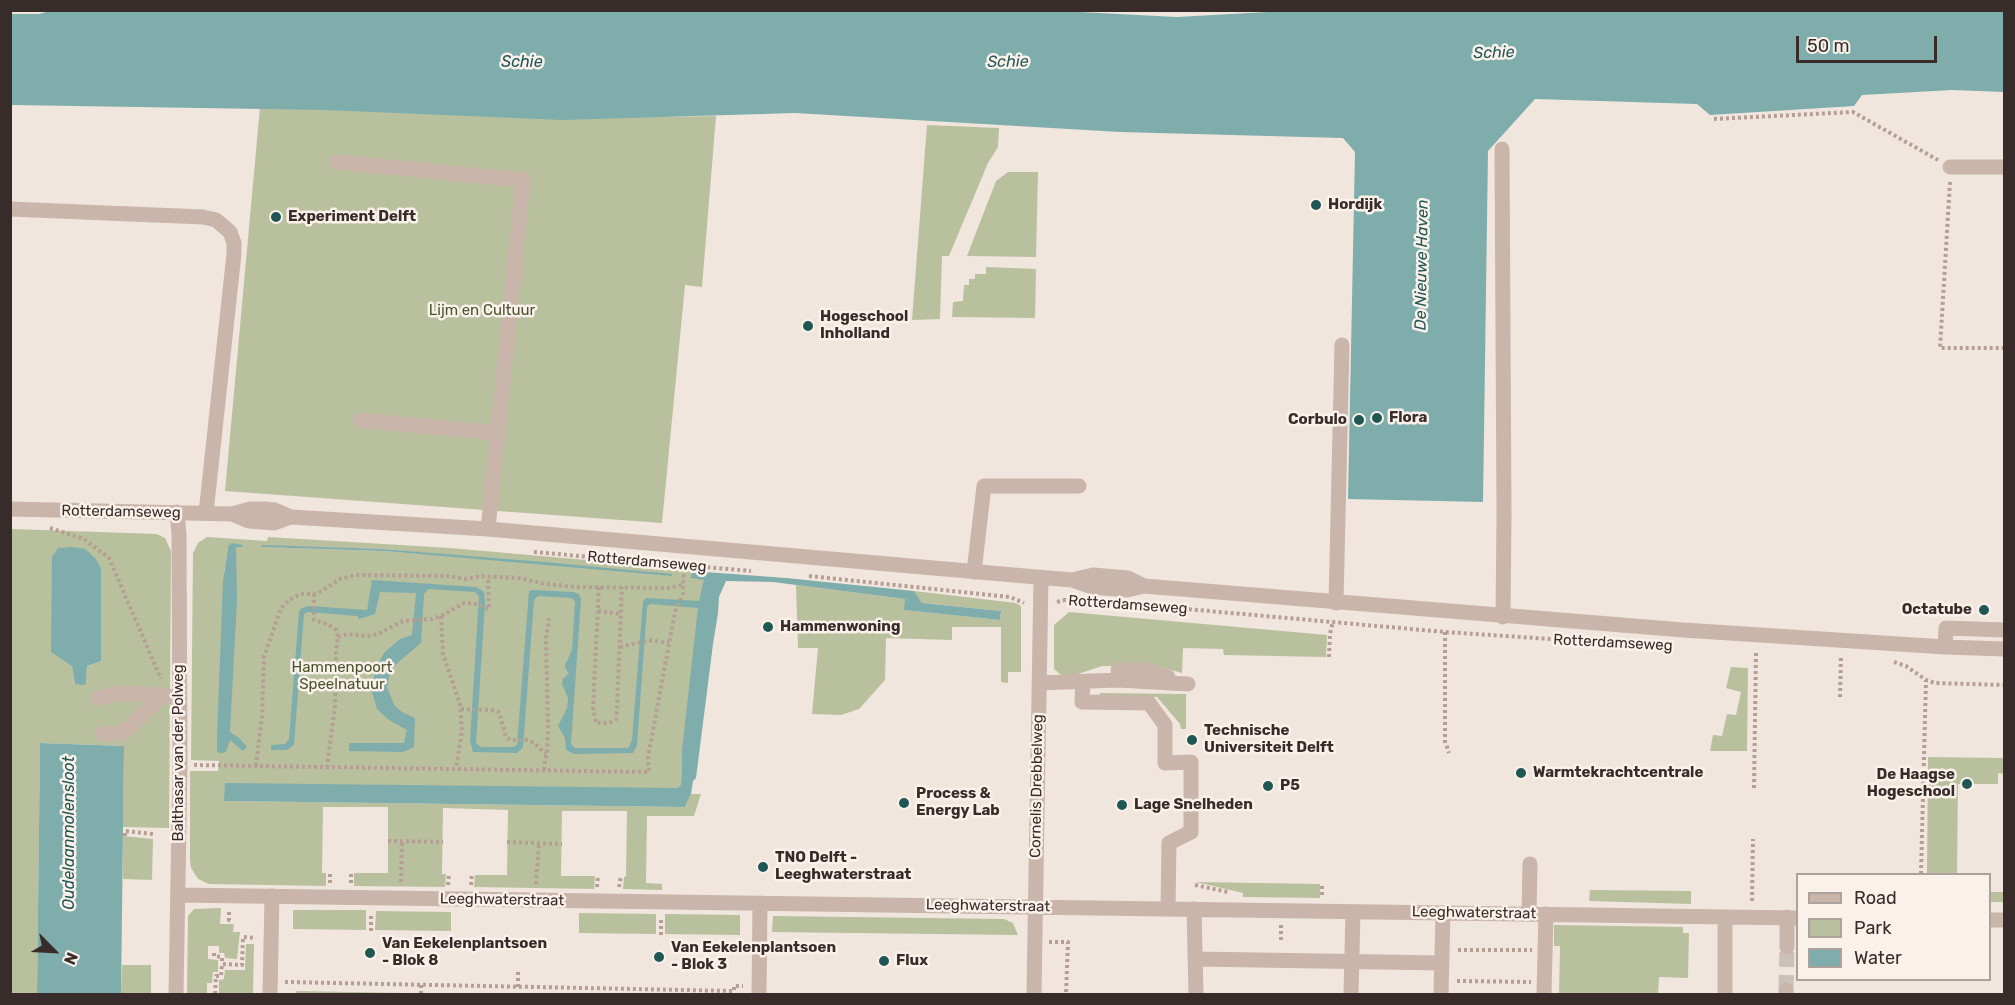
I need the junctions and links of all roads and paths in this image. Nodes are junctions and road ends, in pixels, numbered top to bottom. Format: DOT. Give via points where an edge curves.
graph roads {
  1 [pos="1714,119"];
  2 [pos="1502,149"];
  3 [pos="337,162"];
  4 [pos="1950,167"];
  5 [pos="2004,167"];
  6 [pos="10,210"];
  7 [pos="1342,345"];
  8 [pos="2004,348"];
  9 [pos="360,420"];
  10 [pos="497,434"];
  11 [pos="1079,486"];
  12 [pos="10,509"];
  13 [pos="177,512"];
  14 [pos="206,513"];
  15 [pos="48,527"];
  16 [pos="488,529"];
  17 [pos="524,551"];
  18 [pos="684,566"];
  19 [pos="755,571"];
  20 [pos="974,572"];
  21 [pos="801,575"];
  22 [pos="488,577"];
  23 [pos="1041,577"];
  24 [pos="683,585"];
  25 [pos="599,587"];
  26 [pos="622,587"];
  27 [pos="314,594"];
  28 [pos="1084,601"];
  29 [pos="1336,603"];
  30 [pos="1136,605"];
  31 [pos="1040,606"];
  32 [pos="598,611"];
  33 [pos="621,614"];
  34 [pos="441,616"];
  35 [pos="1503,617"];
  36 [pos="549,618"];
  37 [pos="1332,623"];
  38 [pos="2004,630"];
  39 [pos="1445,632"];
  40 [pos="338,637"];
  41 [pos="669,643"];
  42 [pos="1614,643"];
  43 [pos="620,647"];
  44 [pos="1945,647"];
  45 [pos="2004,649"];
  46 [pos="1746,651"];
  47 [pos="1756,652"];
  48 [pos="1764,652"];
  49 [pos="1831,656"];
  50 [pos="1841,656"];
  51 [pos="1329,657"];
  52 [pos="1852,657"];
  53 [pos="1890,660"];
  54 [pos="1926,680"];
  55 [pos="1090,682"];
  56 [pos="1039,683"];
  57 [pos="1188,684"];
  58 [pos="2004,685"];
  59 [pos="163,695"];
  60 [pos="1840,697"];
  61 [pos="98,698"];
  62 [pos="179,699"];
  63 [pos="460,709"];
  64 [pos="102,734"];
  65 [pos="1449,753"];
  66 [pos="547,754"];
  67 [pos="180,765"];
  68 [pos="255,766"];
  69 [pos="327,767"];
  70 [pos="456,769"];
  71 [pos="544,770"];
  72 [pos="1754,788"];
  73 [pos="125,834"];
  74 [pos="153,834"];
  75 [pos="1754,839"];
  76 [pos="387,841"];
  77 [pos="402,841"];
  78 [pos="443,842"];
  79 [pos="507,842"];
  80 [pos="539,843"];
  81 [pos="562,844"];
  82 [pos="1530,864"];
  83 [pos="1921,873"];
  84 [pos="1752,894"];
  85 [pos="178,895"];
  86 [pos="272,896"];
  87 [pos="401,898"];
  88 [pos="535,900"];
  89 [pos="760,903"];
  90 [pos="1035,907"];
  91 [pos="1168,909"];
  92 [pos="1194,909"];
  93 [pos="1353,912"];
  94 [pos="1443,913"];
  95 [pos="1529,914"];
  96 [pos="1546,914"];
  97 [pos="1725,917"];
  98 [pos="1792,917"];
  99 [pos="272,938"];
  100 [pos="1035,942"];
  101 [pos="1787,947"];
  102 [pos="1545,950"];
  103 [pos="214,953"];
  104 [pos="1442,956"];
  105 [pos="1196,959"];
  106 [pos="1352,962"];
  107 [pos="222,964"];
  108 [pos="518,969"];
  109 [pos="421,985"];
  110 [pos="518,987"];
  111 [pos="271,988"];
  112 [pos="605,988"];
  113 [pos="1441,988"];
  114 [pos="1544,988"];
  115 [pos="759,990"];
  116 [pos="177,994"];
  117 [pos="215,994"];
  118 [pos="421,994"];
  119 [pos="605,994"];
  120 [pos="1034,994"];
  121 [pos="1066,994"];
  122 [pos="1196,994"];
  123 [pos="1352,994"];
  124 [pos="1725,994"];
  1 -- 4 [label="path" via="1853,112"];
  2 -- 35 [label="street"];
  3 -- 10 [label="street" via="523,180"];
  4 -- 5 [label="street"];
  4 -- 8 [label="path" via="1940,348"];
  6 -- 14 [label="street" via="203,218 216,220 230,231 234,254"];
  7 -- 29 [label="street"];
  9 -- 10 [label="street"];
  10 -- 16 [label="street"];
  11 -- 20 [label="street" via="984,486"];
  12 -- 13 [label="street, Rotterdamseweg"];
  13 -- 14 [label="street, Rotterdamseweg"];
  13 -- 62 [label="street, Balthasar van der Polweg"];
  14 -- 16 [label="street, Rotterdamseweg" via="274,523 291,516"];
  15 -- 62 [label="path" via="84,539 110,558 164,687"];
  16 -- 20 [label="street, Rotterdamseweg"];
  17 -- 18 [label="path, Rotterdamseweg"];
  18 -- 19 [label="path, Rotterdamseweg"];
  18 -- 24 [label="path"];
  20 -- 23 [label="street, Rotterdamseweg"];
  21 -- 31 [label="path, Rotterdamseweg" via="1010,597"];
  22 -- 25 [label="path"];
  22 -- 27 [label="path" via="356,575"];
  22 -- 34 [label="path" via="489,609 464,603"];
  23 -- 29 [label="street, Rotterdamseweg" via="1128,578 1144,586"];
  23 -- 31 [label="street, Cornelis Drebbelweg"];
  24 -- 26 [label="path"];
  24 -- 41 [label="path"];
  25 -- 26 [label="path"];
  25 -- 32 [label="path"];
  26 -- 33 [label="path"];
  27 -- 40 [label="path" via="314,620 329,625"];
  27 -- 68 [label="path" via="300,594 280,608 264,657"];
  28 -- 31 [label="path, Rotterdamseweg" via="1065,600"];
  29 -- 35 [label="street, Rotterdamseweg"];
  30 -- 37 [label="path, Rotterdamseweg"];
  31 -- 56 [label="street, Cornelis Drebbelweg"];
  32 -- 33 [label="path"];
  32 -- 43 [label="path" via="593,708 596,723 615,719"];
  33 -- 43 [label="path"];
  34 -- 40 [label="path" via="403,621 378,634"];
  34 -- 63 [label="path" via="442,654"];
  35 -- 44 [label="street, Rotterdamseweg"];
  36 -- 66 [label="path"];
  37 -- 39 [label="path, Rotterdamseweg"];
  37 -- 51 [label="path"];
  38 -- 44 [label="street" via="1946,628"];
  39 -- 42 [label="path, Rotterdamseweg"];
  39 -- 65 [label="path" via="1445,741"];
  40 -- 69 [label="path"];
  41 -- 43 [label="path" via="649,640"];
  41 -- 71 [label="path" via="648,757 649,772"];
  44 -- 45 [label="street, Rotterdamseweg"];
  46 -- 47 [label="path"];
  47 -- 48 [label="path"];
  47 -- 72 [label="path"];
  49 -- 50 [label="path"];
  50 -- 52 [label="path"];
  50 -- 60 [label="path"];
  53 -- 54 [label="path"];
  54 -- 58 [label="path"];
  54 -- 83 [label="path"];
  55 -- 56 [label="street"];
  55 -- 57 [label="street"];
  55 -- 91 [label="street" via="1082,702 1149,703 1165,726 1165,763 1191,762 1191,832 1169,843"];
  56 -- 90 [label="street, Cornelis Drebbelweg"];
  59 -- 61 [label="street" via="118,693"];
  59 -- 62 [label="street"];
  59 -- 64 [label="street" via="123,733"];
  62 -- 67 [label="street, Balthasar van der Polweg"];
  63 -- 66 [label="path" via="499,712 510,740 527,740"];
  63 -- 70 [label="path" via="462,731"];
  66 -- 71 [label="path"];
  67 -- 68 [label="path"];
  67 -- 85 [label="street, Balthasar van der Polweg"];
  68 -- 69 [label="path"];
  69 -- 70 [label="path"];
  70 -- 71 [label="path"];
  73 -- 74 [label="path"];
  75 -- 84 [label="path"];
  76 -- 77 [label="path"];
  77 -- 78 [label="path"];
  77 -- 87 [label="path"];
  79 -- 80 [label="path"];
  80 -- 81 [label="path"];
  80 -- 88 [label="path"];
  82 -- 95 [label="street"];
  85 -- 86 [label="street, Leeghwaterstraat"];
  85 -- 116 [label="street, Balthasar van der Polweg"];
  86 -- 87 [label="street, Leeghwaterstraat"];
  86 -- 99 [label="street"];
  87 -- 88 [label="street, Leeghwaterstraat"];
  88 -- 89 [label="street, Leeghwaterstraat"];
  89 -- 90 [label="street, Leeghwaterstraat"];
  89 -- 115 [label="street"];
  90 -- 91 [label="street, Leeghwaterstraat"];
  90 -- 100 [label="street, Cornelis Drebbelweg"];
  91 -- 92 [label="street, Leeghwaterstraat"];
  92 -- 93 [label="street, Leeghwaterstraat"];
  92 -- 105 [label="street"];
  93 -- 94 [label="street, Leeghwaterstraat"];
  93 -- 106 [label="street"];
  94 -- 95 [label="street, Leeghwaterstraat"];
  94 -- 104 [label="street"];
  95 -- 96 [label="street, Leeghwaterstraat"];
  96 -- 97 [label="street, Leeghwaterstraat"];
  96 -- 102 [label="street"];
  97 -- 98 [label="street, Leeghwaterstraat"];
  97 -- 124 [label="street"];
  98 -- 101 [label="street"];
  99 -- 107 [label="path" via="243,937 242,965"];
  99 -- 111 [label="street"];
  100 -- 120 [label="street, Cornelis Drebbelweg"];
  100 -- 121 [label="path" via="1068,942"];
  102 -- 104 [label="path"];
  102 -- 114 [label="street"];
  103 -- 107 [label="path" via="214,957 222,957"];
  104 -- 106 [label="street"];
  104 -- 113 [label="street"];
  105 -- 106 [label="street"];
  105 -- 122 [label="street"];
  106 -- 123 [label="street"];
  107 -- 117 [label="path" via="221,976 216,975"];
  108 -- 110 [label="path"];
  109 -- 110 [label="path"];
  109 -- 111 [label="path"];
  109 -- 118 [label="path"];
  110 -- 112 [label="path"];
  112 -- 115 [label="path" via="734,991 734,986"];
  112 -- 119 [label="path"];
  113 -- 114 [label="path"];
}
